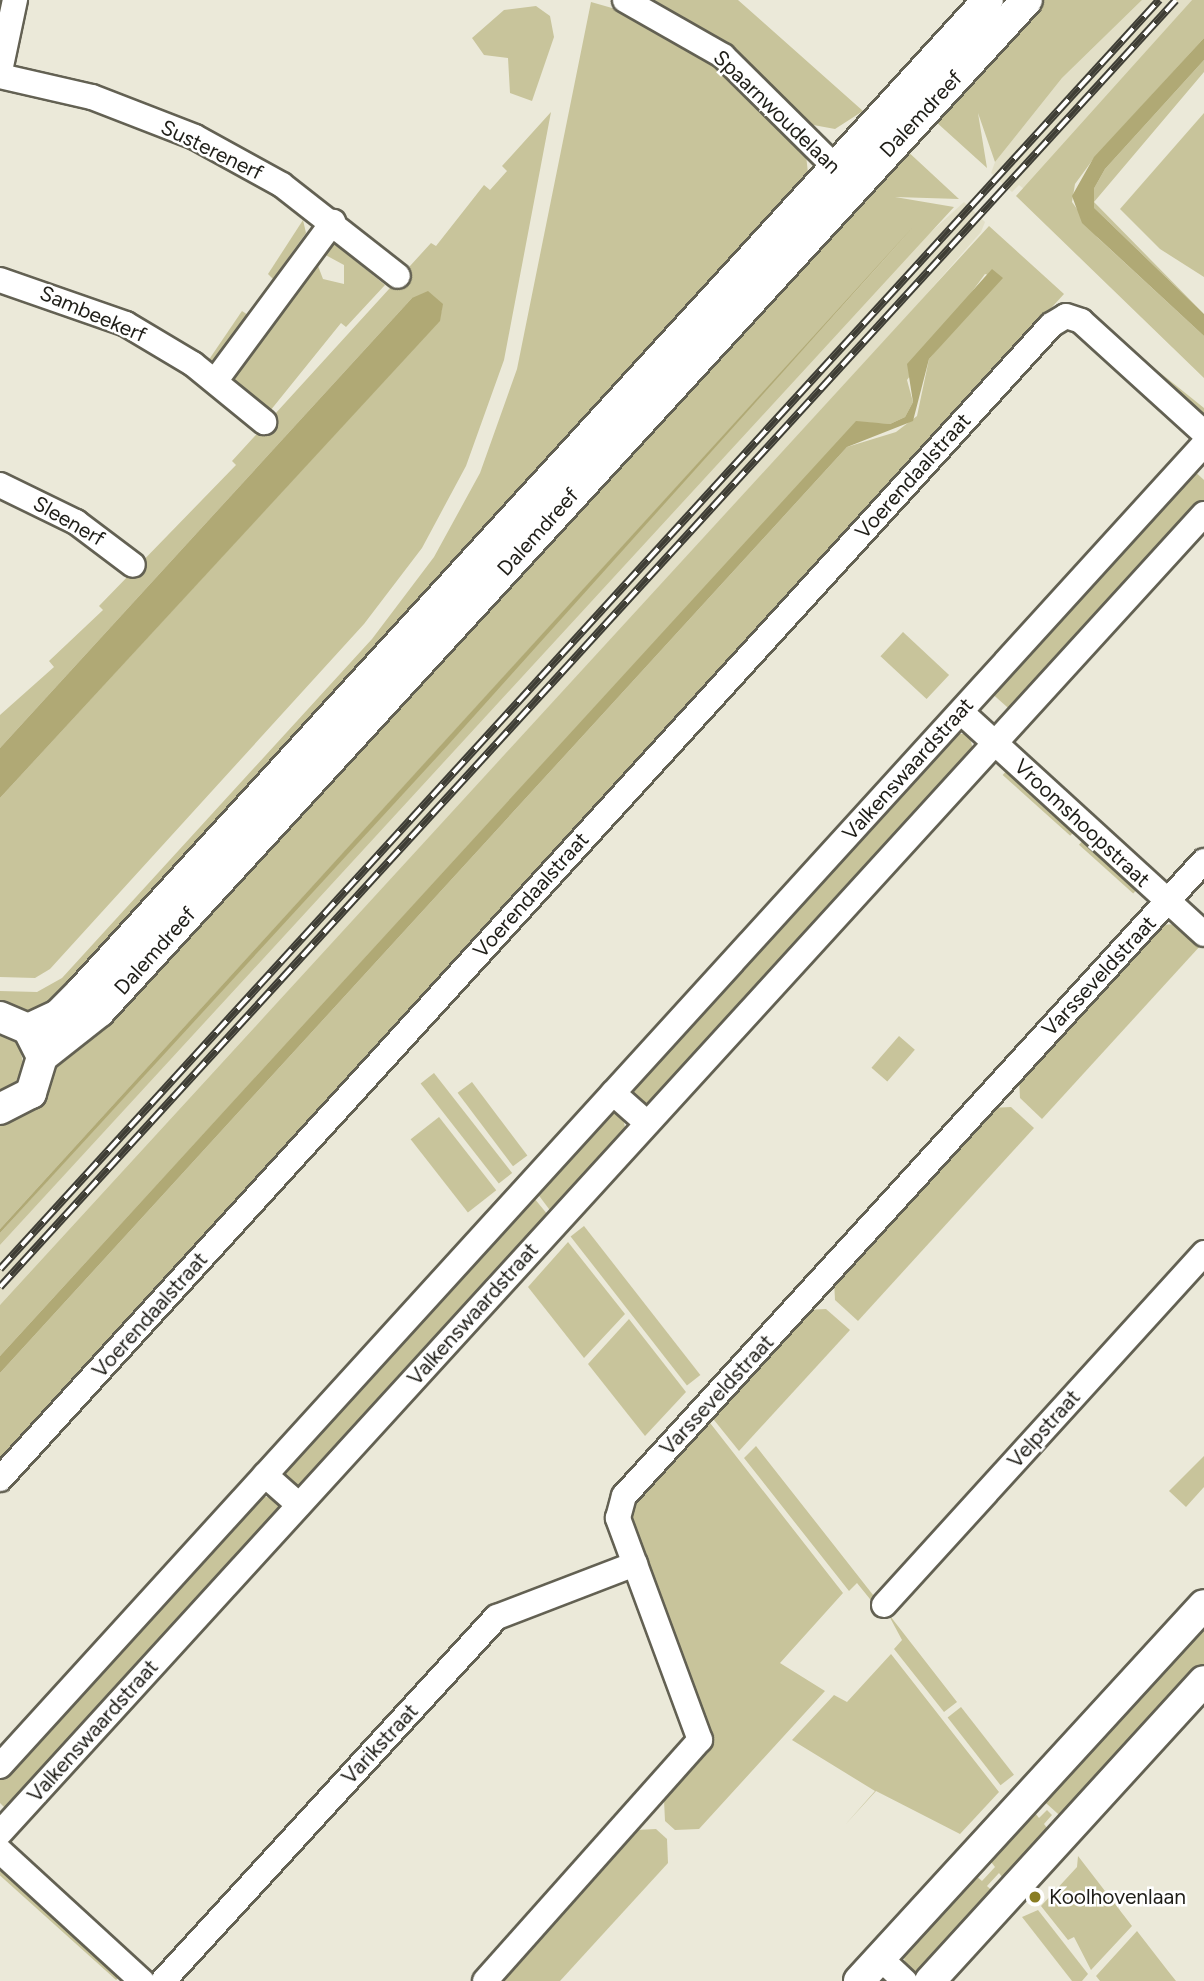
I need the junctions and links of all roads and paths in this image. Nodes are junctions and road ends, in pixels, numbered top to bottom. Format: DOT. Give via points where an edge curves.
graph roads {
  1 [pos="15,0"];
  2 [pos="625,0"];
  3 [pos="988,0"];
  4 [pos="1027,0"];
  5 [pos="0,73"];
  6 [pos="913,102"];
  7 [pos="844,176"];
  8 [pos="333,222"];
  9 [pos="398,276"];
  10 [pos="0,280"];
  11 [pos="216,380"];
  12 [pos="264,422"];
  13 [pos="1204,433"];
  14 [pos="1204,444"];
  15 [pos="0,485"];
  16 [pos="1204,513"];
  17 [pos="133,565"];
  18 [pos="961,712"];
  19 [pos="995,742"];
  20 [pos="1204,861"];
  21 [pos="1167,901"];
  22 [pos="1204,934"];
  23 [pos="0,1017"];
  24 [pos="28,1029"];
  25 [pos="42,1057"];
  26 [pos="613,1093"];
  27 [pos="0,1109"];
  28 [pos="647,1124"];
  29 [pos="1204,1253"];
  30 [pos="265,1475"];
  31 [pos="0,1479"];
  32 [pos="299,1505"];
  33 [pos="635,1564"];
  34 [pos="884,1605"];
  35 [pos="1204,1605"];
  36 [pos="1204,1681"];
  37 [pos="0,1766"];
  38 [pos="0,1833"];
  39 [pos="0,1851"];
  40 [pos="880,1958"];
  41 [pos="142,1981"];
  42 [pos="163,1981"];
  43 [pos="485,1981"];
  44 [pos="859,1981"];
  45 [pos="905,1981"];
  46 [pos="930,1981"];
  1 -- 5 [label="street"];
  2 -- 7 [label="street, Spaarnwoudelaan" via="723,56"];
  3 -- 6 [label="street, Dalemdreef"];
  4 -- 6 [label="street, Dalemdreef"];
  5 -- 8 [label="street, Susterenerf" via="92,97 195,137"];
  6 -- 7 [label="street, Dalemdreef"];
  7 -- 24 [label="street, Dalemdreef" via="82,992 58,1015"];
  7 -- 25 [label="street, Dalemdreef" via="99,1012"];
  8 -- 9 [label="street, Susterenerf"];
  8 -- 11 [label="street"];
  10 -- 11 [label="street, Sambeekerf" via="106,315"];
  11 -- 12 [label="street, Sambeekerf"];
  13 -- 31 [label="street, Voerendaalstraat" via="1081,321 1066,316 1051,325"];
  14 -- 18 [label="street, Valkenswaardstraat"];
  15 -- 17 [label="street, Sleenerf" via="76,522"];
  16 -- 19 [label="street, Valkenswaardstraat"];
  18 -- 19 [label="street, Vroomshoopstraat"];
  18 -- 26 [label="street, Valkenswaardstraat"];
  19 -- 21 [label="street, Vroomshoopstraat"];
  19 -- 28 [label="street, Valkenswaardstraat"];
  20 -- 21 [label="street, Varsseveldstraat"];
  21 -- 22 [label="street, Vroomshoopstraat"];
  21 -- 33 [label="street, Varsseveldstraat" via="624,1496 618,1518"];
  23 -- 24 [label="street"];
  24 -- 25 [label="street"];
  25 -- 27 [label="street" via="31,1093"];
  26 -- 28 [label="street"];
  26 -- 30 [label="street, Valkenswaardstraat"];
  28 -- 32 [label="street, Valkenswaardstraat"];
  29 -- 34 [label="street, Velpstraat"];
  30 -- 32 [label="street"];
  30 -- 37 [label="street, Valkenswaardstraat"];
  32 -- 38 [label="street, Valkenswaardstraat"];
  33 -- 42 [label="street, Varikstraat" via="497,1617"];
  33 -- 43 [label="street, Varsseveldstraat" via="701,1740"];
  35 -- 40 [label="street"];
  36 -- 46 [label="street"];
  39 -- 41 [label="street"];
  40 -- 44 [label="street"];
  40 -- 45 [label="street"];
}
